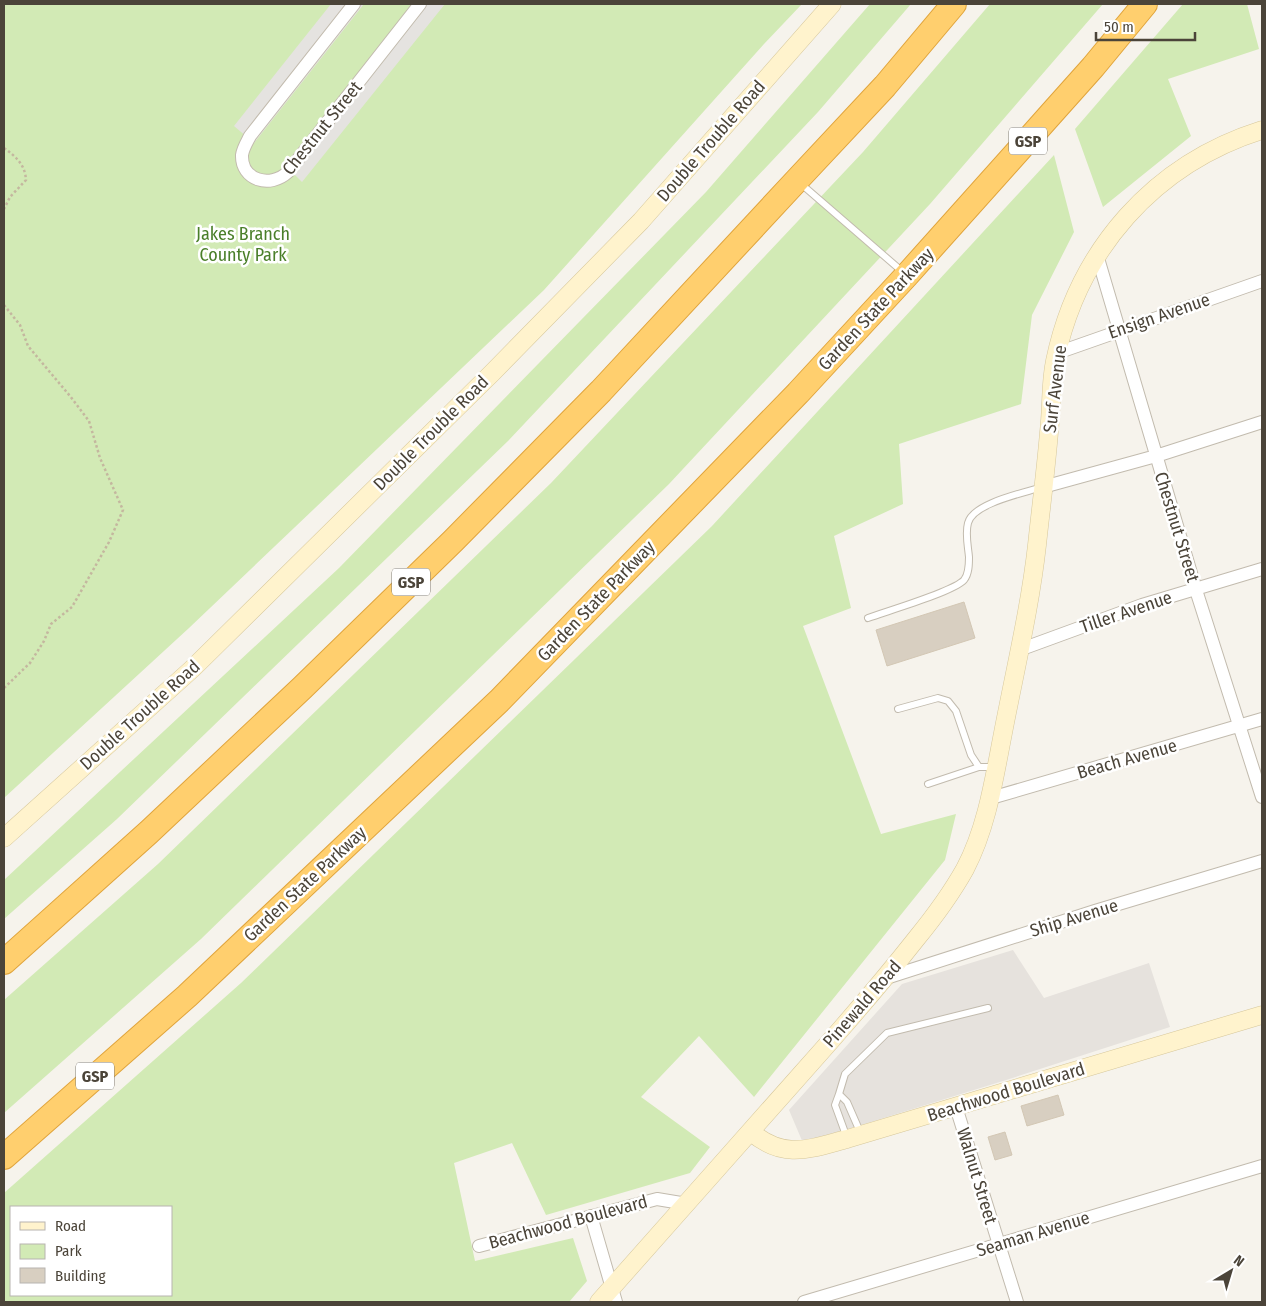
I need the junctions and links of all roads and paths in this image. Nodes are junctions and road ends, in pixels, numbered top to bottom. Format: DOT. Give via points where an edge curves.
graph roads {
  1 [pos="354,4"];
  2 [pos="420,4"];
  3 [pos="832,4"];
  4 [pos="954,4"];
  5 [pos="1145,4"];
  6 [pos="1262,130"];
  7 [pos="4,148"];
  8 [pos="797,180"];
  9 [pos="4,209"];
  10 [pos="1097,255"];
  11 [pos="907,276"];
  12 [pos="1262,281"];
  13 [pos="4,305"];
  14 [pos="1119,330"];
  15 [pos="1057,353"];
  16 [pos="1262,422"];
  17 [pos="1156,456"];
  18 [pos="1043,487"];
  19 [pos="1262,569"];
  20 [pos="1196,590"];
  21 [pos="868,618"];
  22 [pos="1019,650"];
  23 [pos="4,688"];
  24 [pos="898,709"];
  25 [pos="1262,719"];
  26 [pos="1240,726"];
  27 [pos="988,767"];
  28 [pos="928,784"];
  29 [pos="1262,797"];
  30 [pos="991,798"];
  31 [pos="4,838"];
  32 [pos="1262,861"];
  33 [pos="4,962"];
  34 [pos="886,978"];
  35 [pos="988,1008"];
  36 [pos="1262,1015"];
  37 [pos="839,1094"];
  38 [pos="956,1107"];
  39 [pos="751,1132"];
  40 [pos="854,1137"];
  41 [pos="4,1157"];
  42 [pos="1262,1166"];
  43 [pos="687,1204"];
  44 [pos="591,1216"];
  45 [pos="999,1245"];
  46 [pos="479,1246"];
  47 [pos="614,1295"];
  48 [pos="599,1302"];
  49 [pos="804,1302"];
  50 [pos="1017,1302"];
  1 -- 2 [label="street, Chestnut Street" via="250,136 242,155 244,164 250,174 261,181 281,179 288,172"];
  3 -- 31 [label="main road, Double Trouble Road" via="641,220 492,373 192,669"];
  4 -- 8 [label="highway, GSP" via="885,86"];
  5 -- 11 [label="highway, Garden State Parkway / GSP"];
  6 -- 10 [label="main road, Surf Avenue" via="1237,138 1190,162 1165,180 1138,204"];
  7 -- 9 [label="path" via="26,169 26,180"];
  8 -- 11 [label="lane"];
  8 -- 33 [label="highway, GSP" via="601,391 453,541 149,832"];
  10 -- 14 [label="street, Chestnut Street"];
  10 -- 15 [label="main road, Surf Avenue" via="1067,316"];
  11 -- 41 [label="highway, Garden State Parkway / GSP" via="499,701 187,996"];
  12 -- 14 [label="street, Ensign Avenue"];
  13 -- 23 [label="path" via="20,325 28,346 89,422 100,458 123,510 109,542 72,607 51,624 30,662"];
  14 -- 15 [label="street, Ensign Avenue"];
  14 -- 17 [label="street, Chestnut Street"];
  15 -- 18 [label="main road, Surf Avenue"];
  16 -- 17 [label="street"];
  17 -- 18 [label="street"];
  17 -- 20 [label="street, Chestnut Street"];
  18 -- 21 [label="lane" via="985,506 971,517 966,536 969,567 965,579 952,588"];
  18 -- 22 [label="main road, Surf Avenue" via="1032,582"];
  19 -- 20 [label="street, Tiller Avenue"];
  20 -- 22 [label="street, Tiller Avenue" via="1142,605"];
  20 -- 26 [label="street, Chestnut Street"];
  22 -- 27 [label="main road, Pinewald Road"];
  24 -- 27 [label="lane" via="938,698 948,701 956,711 971,755"];
  25 -- 26 [label="street, Beach Avenue"];
  26 -- 29 [label="street, Chestnut Street"];
  26 -- 30 [label="street, Beach Avenue"];
  27 -- 28 [label="lane"];
  27 -- 30 [label="main road, Pinewald Road"];
  30 -- 34 [label="main road, Pinewald Road" via="974,851 963,873 939,911"];
  32 -- 34 [label="street, Ship Avenue"];
  34 -- 39 [label="main road, Pinewald Road"];
  35 -- 37 [label="lane" via="887,1033 844,1074"];
  36 -- 38 [label="main road, Beachwood Boulevard"];
  37 -- 40 [label="lane" via="847,1102"];
  37 -- 40 [label="lane" via="836,1105"];
  38 -- 40 [label="main road, Beachwood Boulevard"];
  38 -- 45 [label="street, Walnut Street"];
  39 -- 40 [label="main road, Beachwood Boulevard" via="760,1140 784,1150 810,1148"];
  39 -- 43 [label="main road, Pinewald Road"];
  42 -- 45 [label="street, Seaman Avenue"];
  43 -- 44 [label="street, Beachwood Boulevard" via="657,1199"];
  43 -- 47 [label="main road, Pinewald Road"];
  44 -- 46 [label="street, Beachwood Boulevard"];
  44 -- 47 [label="street"];
  45 -- 49 [label="street, Seaman Avenue"];
  45 -- 50 [label="street, Walnut Street"];
  47 -- 48 [label="main road, Pinewald Road"];
}
